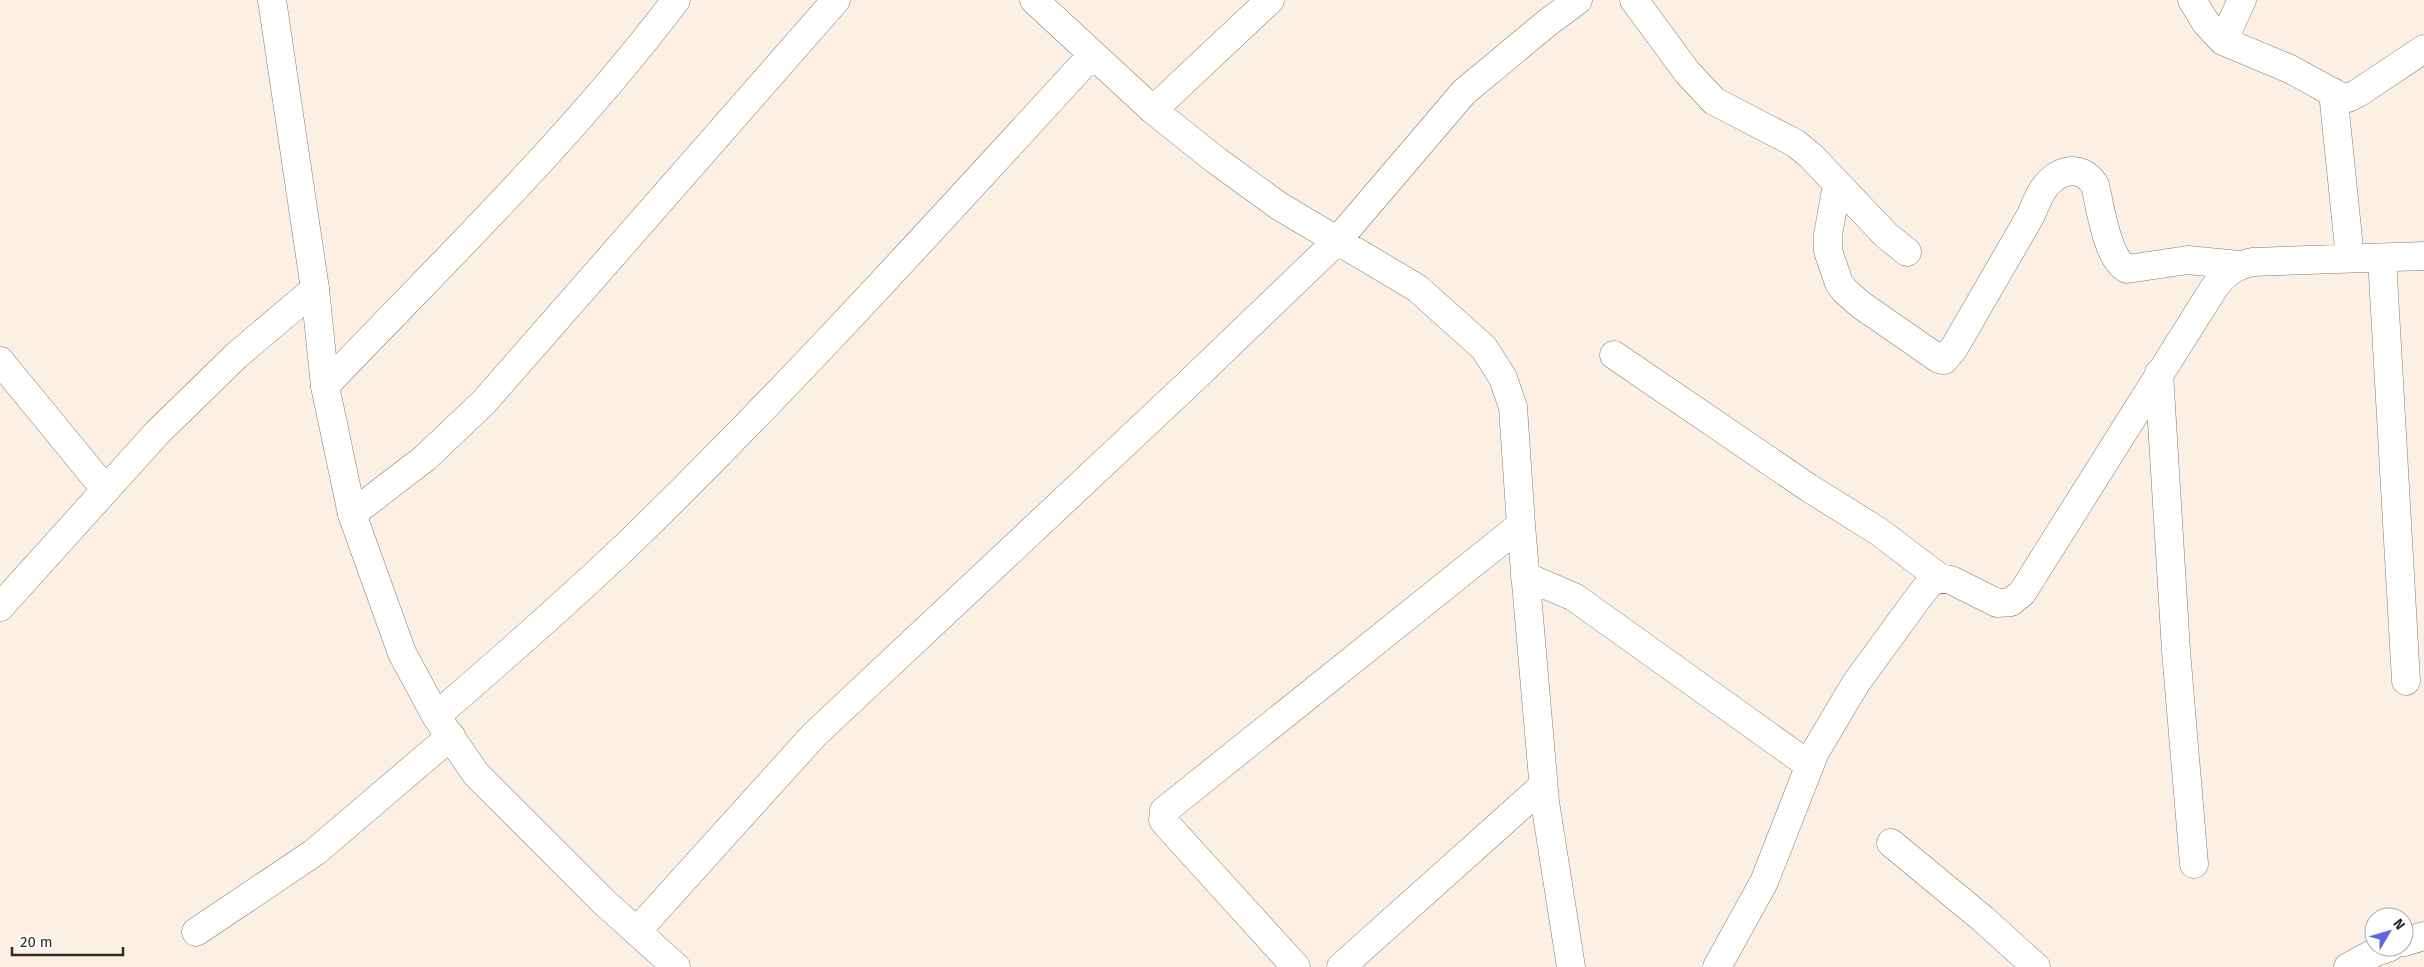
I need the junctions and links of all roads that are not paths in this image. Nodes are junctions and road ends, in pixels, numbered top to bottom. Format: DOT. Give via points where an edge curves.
graph roads {
  1 [pos="272,0"];
  2 [pos="676,0"];
  3 [pos="836,0"];
  4 [pos="1034,0"];
  5 [pos="1270,0"];
  6 [pos="1578,0"];
  7 [pos="1634,0"];
  8 [pos="2192,0"];
  9 [pos="2242,0"];
  10 [pos="2223,41"];
  11 [pos="2424,49"];
  12 [pos="1092,55"];
  13 [pos="2333,92"];
  14 [pos="1153,110"];
  15 [pos="1837,184"];
  16 [pos="1337,240"];
  17 [pos="1907,252"];
  18 [pos="2424,256"];
  19 [pos="2350,258"];
  20 [pos="2382,258"];
  21 [pos="2239,265"];
  22 [pos="298,303"];
  23 [pos="1614,355"];
  24 [pos="0,362"];
  25 [pos="2160,374"];
  26 [pos="326,386"];
  27 [pos="105,489"];
  28 [pos="352,514"];
  29 [pos="1521,525"];
  30 [pos="1525,576"];
  31 [pos="1940,578"];
  32 [pos="0,607"];
  33 [pos="2406,681"];
  34 [pos="435,742"];
  35 [pos="1809,765"];
  36 [pos="1544,786"];
  37 [pos="1891,843"];
  38 [pos="2194,864"];
  39 [pos="637,931"];
  40 [pos="196,932"];
  41 [pos="2367,957"];
  42 [pos="676,967"];
  43 [pos="1296,967"];
  44 [pos="1342,967"];
  45 [pos="1571,967"];
  46 [pos="1717,967"];
  47 [pos="2036,967"];
  48 [pos="2348,967"];
  1 -- 22 [label="street"];
  2 -- 26 [label="street" via="632,59 570,130"];
  3 -- 28 [label="street" via="484,402 425,458"];
  4 -- 12 [label="street"];
  5 -- 14 [label="street"];
  6 -- 16 [label="street" via="1464,92"];
  7 -- 15 [label="street" via="1687,72 1714,101 1795,143"];
  8 -- 10 [label="street" via="2206,23"];
  9 -- 10 [label="street"];
  10 -- 13 [label="street" via="2290,68"];
  11 -- 13 [label="street" via="2348,98"];
  12 -- 14 [label="street"];
  12 -- 34 [label="street" via="904,259 722,449 540,626"];
  13 -- 19 [label="street"];
  14 -- 16 [label="street" via="1279,206"];
  15 -- 17 [label="street"];
  15 -- 21 [label="street" via="1828,251 1839,283 1861,305 1939,359 1944,360 1954,348 2041,192 2059,174 2072,170 2089,176 2095,185 2112,250 2121,266 2127,269 2188,260"];
  16 -- 29 [label="street" via="1417,288 1484,348 1503,378 1513,407"];
  16 -- 39 [label="street" via="814,736"];
  18 -- 20 [label="street"];
  19 -- 20 [label="street"];
  19 -- 21 [label="street"];
  20 -- 33 [label="street"];
  21 -- 25 [label="street" via="2226,273 2214,288"];
  22 -- 26 [label="street"];
  22 -- 27 [label="street" via="236,355"];
  23 -- 31 [label="street" via="1878,532"];
  24 -- 27 [label="street"];
  25 -- 31 [label="street" via="2022,593 2011,602 1997,604 1951,580"];
  25 -- 38 [label="street" via="2176,651"];
  26 -- 28 [label="street"];
  27 -- 32 [label="street"];
  28 -- 34 [label="street"];
  29 -- 30 [label="street"];
  29 -- 43 [label="street" via="1164,811 1163,820"];
  30 -- 35 [label="street" via="1574,597"];
  30 -- 36 [label="street"];
  31 -- 35 [label="street" via="1930,583 1856,683"];
  34 -- 39 [label="street" via="476,774"];
  34 -- 40 [label="street" via="315,852"];
  35 -- 46 [label="street" via="1764,882"];
  36 -- 44 [label="street"];
  36 -- 45 [label="street"];
  37 -- 47 [label="street"];
  39 -- 42 [label="street"];
  41 -- 48 [label="street"];
}
